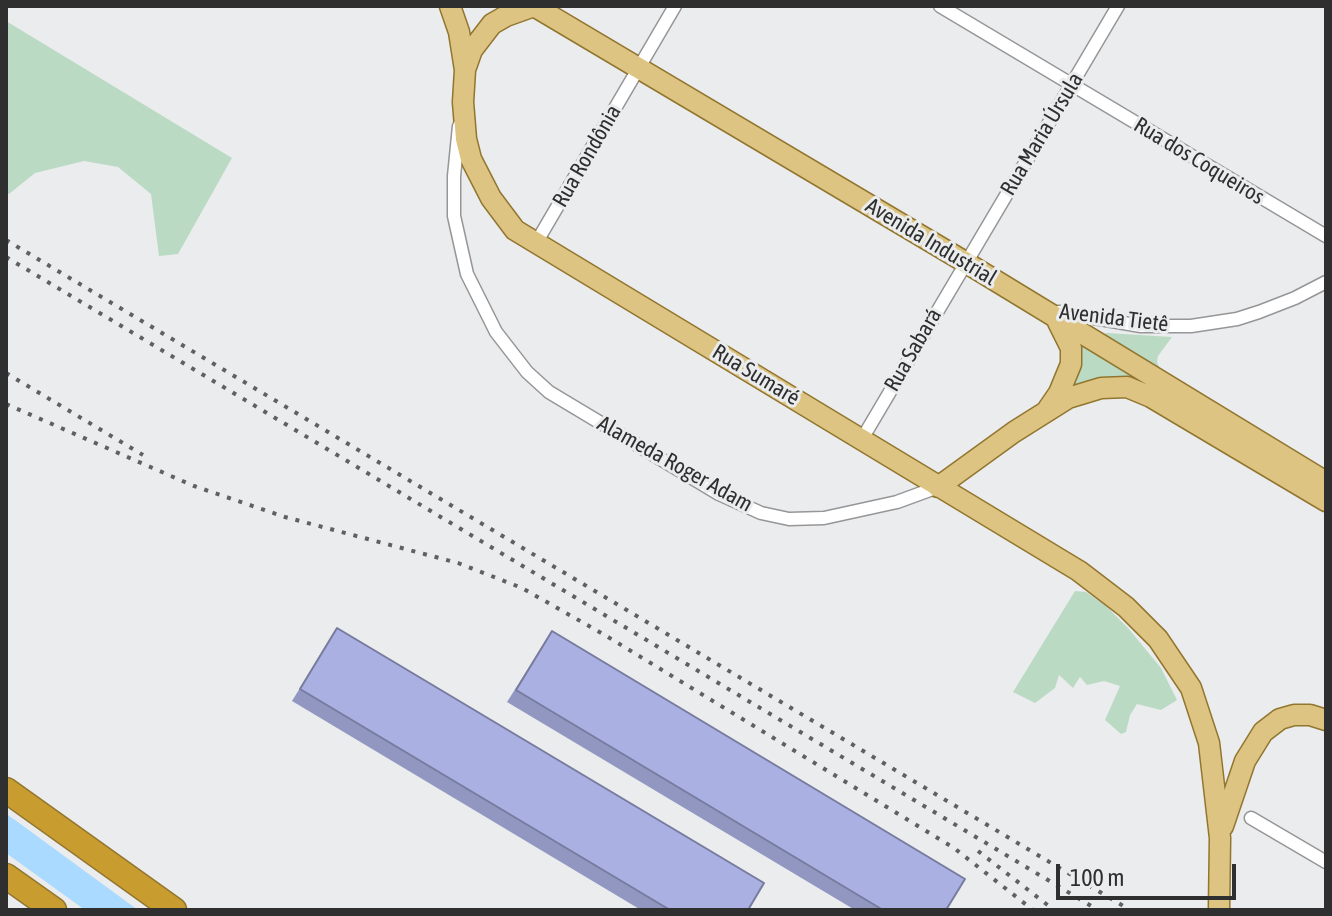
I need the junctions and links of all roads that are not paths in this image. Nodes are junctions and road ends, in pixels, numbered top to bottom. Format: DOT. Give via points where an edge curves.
graph roads {
  1 [pos="450,6"];
  2 [pos="534,6"];
  3 [pos="675,6"];
  4 [pos="940,6"];
  5 [pos="1118,6"];
  6 [pos="638,68"];
  7 [pos="465,70"];
  8 [pos="1072,85"];
  9 [pos="463,102"];
  10 [pos="475,171"];
  11 [pos="453,197"];
  12 [pos="1326,236"];
  13 [pos="536,243"];
  14 [pos="965,262"];
  15 [pos="1326,282"];
  16 [pos="1039,308"];
  17 [pos="1057,320"];
  18 [pos="1048,409"];
  19 [pos="862,439"];
  20 [pos="907,466"];
  21 [pos="962,469"];
  22 [pos="1326,482"];
  23 [pos="938,487"];
  24 [pos="1326,501"];
  25 [pos="966,503"];
  26 [pos="1322,719"];
  27 [pos="6,790"];
  28 [pos="1251,818"];
  29 [pos="1220,838"];
  30 [pos="1326,862"];
  31 [pos="6,876"];
  32 [pos="54,910"];
  33 [pos="174,910"];
  34 [pos="1219,910"];
  1 -- 7 [label="main road, Rua Sumaré"];
  2 -- 6 [label="main road, Avenida Industrial"];
  2 -- 7 [label="main road, Rua Sumaré" via="492,24 472,50"];
  3 -- 6 [label="street, Rua Rondônia"];
  4 -- 8 [label="street, Rua dos Coqueiros"];
  5 -- 8 [label="street, Rua Maria Úrsula"];
  6 -- 13 [label="street, Rua Rondônia"];
  6 -- 14 [label="main road, Avenida Industrial"];
  7 -- 9 [label="main road, Rua Sumaré"];
  8 -- 12 [label="street, Rua dos Coqueiros"];
  8 -- 14 [label="street, Rua Maria Úrsula"];
  9 -- 10 [label="main road, Rua Sumaré"];
  9 -- 11 [label="street, Alameda Roger Adam"];
  10 -- 11 [label="street"];
  10 -- 13 [label="main road, Rua Sumaré" via="506,221"];
  11 -- 23 [label="street, Alameda Roger Adam" via="467,274 512,354 549,392 692,478 738,505 789,519 866,510"];
  13 -- 19 [label="main road, Rua Sumaré"];
  14 -- 16 [label="main road, Avenida Industrial"];
  14 -- 19 [label="street, Rua Sabará"];
  15 -- 16 [label="street, Avenida Tietê" via="1259,312 1191,326 1119,323"];
  16 -- 17 [label="main road, Avenida Industrial"];
  17 -- 18 [label="main road, Alameda Roger Adam" via="1072,358"];
  17 -- 22 [label="main road, Avenida Industrial"];
  18 -- 21 [label="main road, Alameda Roger Adam"];
  18 -- 24 [label="main road, Alameda Roger Adam" via="1078,394 1127,387"];
  19 -- 20 [label="main road, Rua Sumaré"];
  20 -- 21 [label="main road"];
  20 -- 23 [label="main road, Rua Sumaré"];
  21 -- 23 [label="main road, Alameda Roger Adam"];
  21 -- 25 [label="main road" via="959,491"];
  23 -- 25 [label="main road, Rua Sumaré"];
  25 -- 29 [label="main road, Rua Sumaré" via="1088,577 1140,619 1173,658 1197,700 1212,758"];
  26 -- 29 [label="main road" via="1287,716 1258,738"];
  27 -- 33 [label="highway"];
  28 -- 30 [label="street"];
  29 -- 34 [label="main road"];
  31 -- 32 [label="highway"];
}
